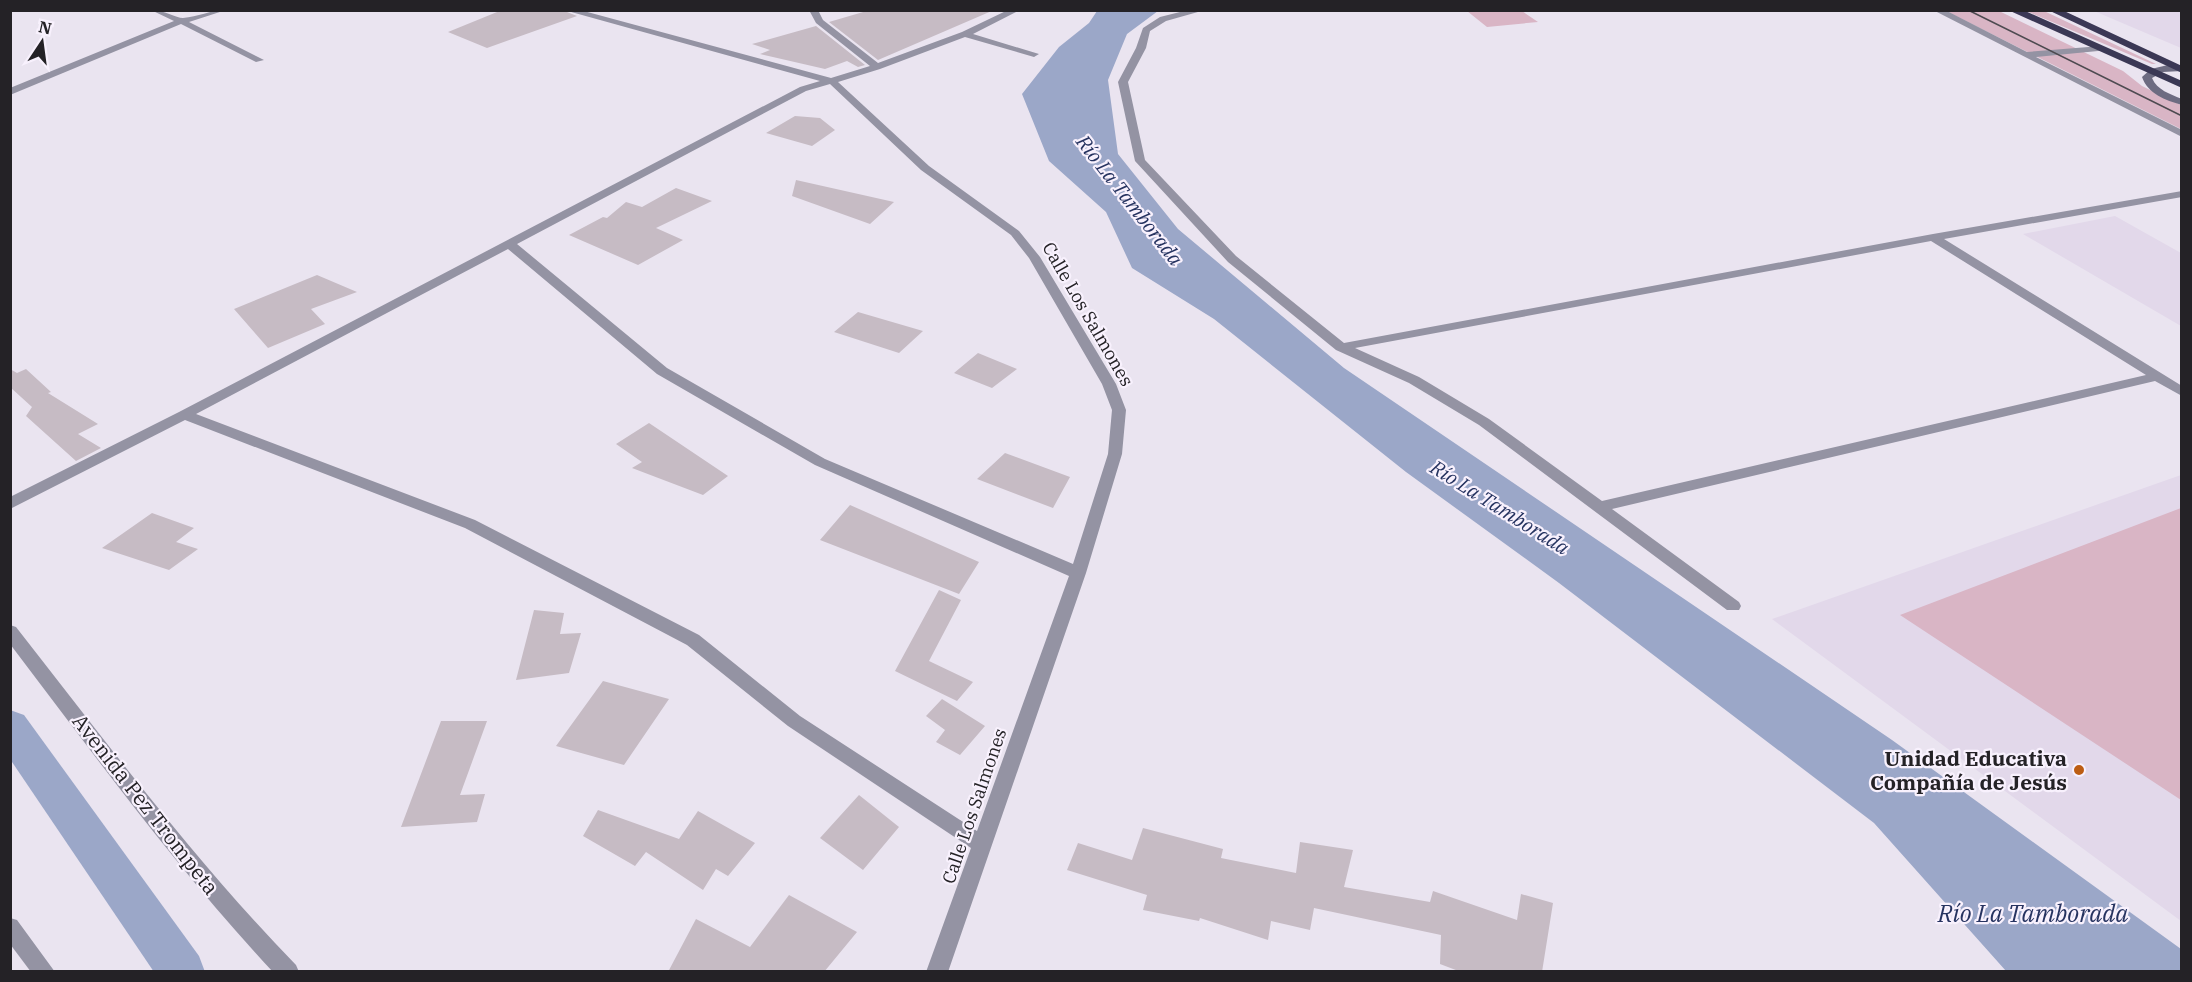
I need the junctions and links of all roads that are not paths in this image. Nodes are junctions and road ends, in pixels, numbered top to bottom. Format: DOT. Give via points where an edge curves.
graph roads {
  1 [pos="154,10"];
  2 [pos="222,10"];
  3 [pos="568,10"];
  4 [pos="813,10"];
  5 [pos="1016,10"];
  6 [pos="1201,10"];
  7 [pos="1937,10"];
  8 [pos="2013,10"];
  9 [pos="2054,10"];
  10 [pos="181,21"];
  11 [pos="965,34"];
  12 [pos="2098,48"];
  13 [pos="1034,54"];
  14 [pos="2025,56"];
  15 [pos="259,60"];
  16 [pos="876,67"];
  17 [pos="2181,67"];
  18 [pos="2150,77"];
  19 [pos="832,81"];
  20 [pos="2181,85"];
  21 [pos="10,92"];
  22 [pos="2181,102"];
  23 [pos="2181,134"];
  24 [pos="2181,194"];
  25 [pos="1933,237"];
  26 [pos="508,243"];
  27 [pos="1341,347"];
  28 [pos="2156,377"];
  29 [pos="2181,392"];
  30 [pos="184,415"];
  31 [pos="10,504"];
  32 [pos="1599,507"];
  33 [pos="1078,573"];
  34 [pos="1733,606"];
  35 [pos="10,631"];
  36 [pos="981,844"];
  37 [pos="10,927"];
  38 [pos="44,972"];
  39 [pos="288,972"];
  40 [pos="937,972"];
  1 -- 10 [label="street"];
  2 -- 10 [label="street"];
  3 -- 19 [label="street, Calle Los Salmones"];
  4 -- 16 [label="street" via="819,21"];
  5 -- 11 [label="street"];
  6 -- 27 [label="street" via="1163,19 1146,30 1123,82 1140,161 1232,259"];
  7 -- 14 [label="street"];
  8 -- 12 [label="highway"];
  9 -- 17 [label="highway"];
  10 -- 15 [label="street"];
  10 -- 21 [label="street"];
  11 -- 13 [label="street"];
  11 -- 16 [label="street"];
  12 -- 14 [label="street"];
  12 -- 18 [label="highway"];
  14 -- 23 [label="street"];
  16 -- 19 [label="street"];
  17 -- 18 [label="street"];
  18 -- 20 [label="highway"];
  18 -- 22 [label="street" via="2155,90"];
  19 -- 26 [label="street" via="804,89"];
  19 -- 33 [label="street, Calle Los Salmones" via="925,168 1015,233 1034,257 1109,384 1119,410 1115,454"];
  24 -- 25 [label="street"];
  25 -- 27 [label="street"];
  25 -- 28 [label="street"];
  26 -- 30 [label="street"];
  26 -- 33 [label="street" via="662,371 820,462"];
  27 -- 32 [label="street" via="1414,381 1484,422"];
  28 -- 29 [label="street"];
  28 -- 32 [label="street"];
  30 -- 31 [label="street"];
  30 -- 36 [label="street" via="470,524 693,640 794,721"];
  32 -- 34 [label="street"];
  33 -- 36 [label="street, Calle Los Salmones"];
  35 -- 39 [label="street, Avenida Pez Trompeta" via="172,844"];
  36 -- 40 [label="street, Calle Los Salmones"];
  37 -- 38 [label="street"];
}
